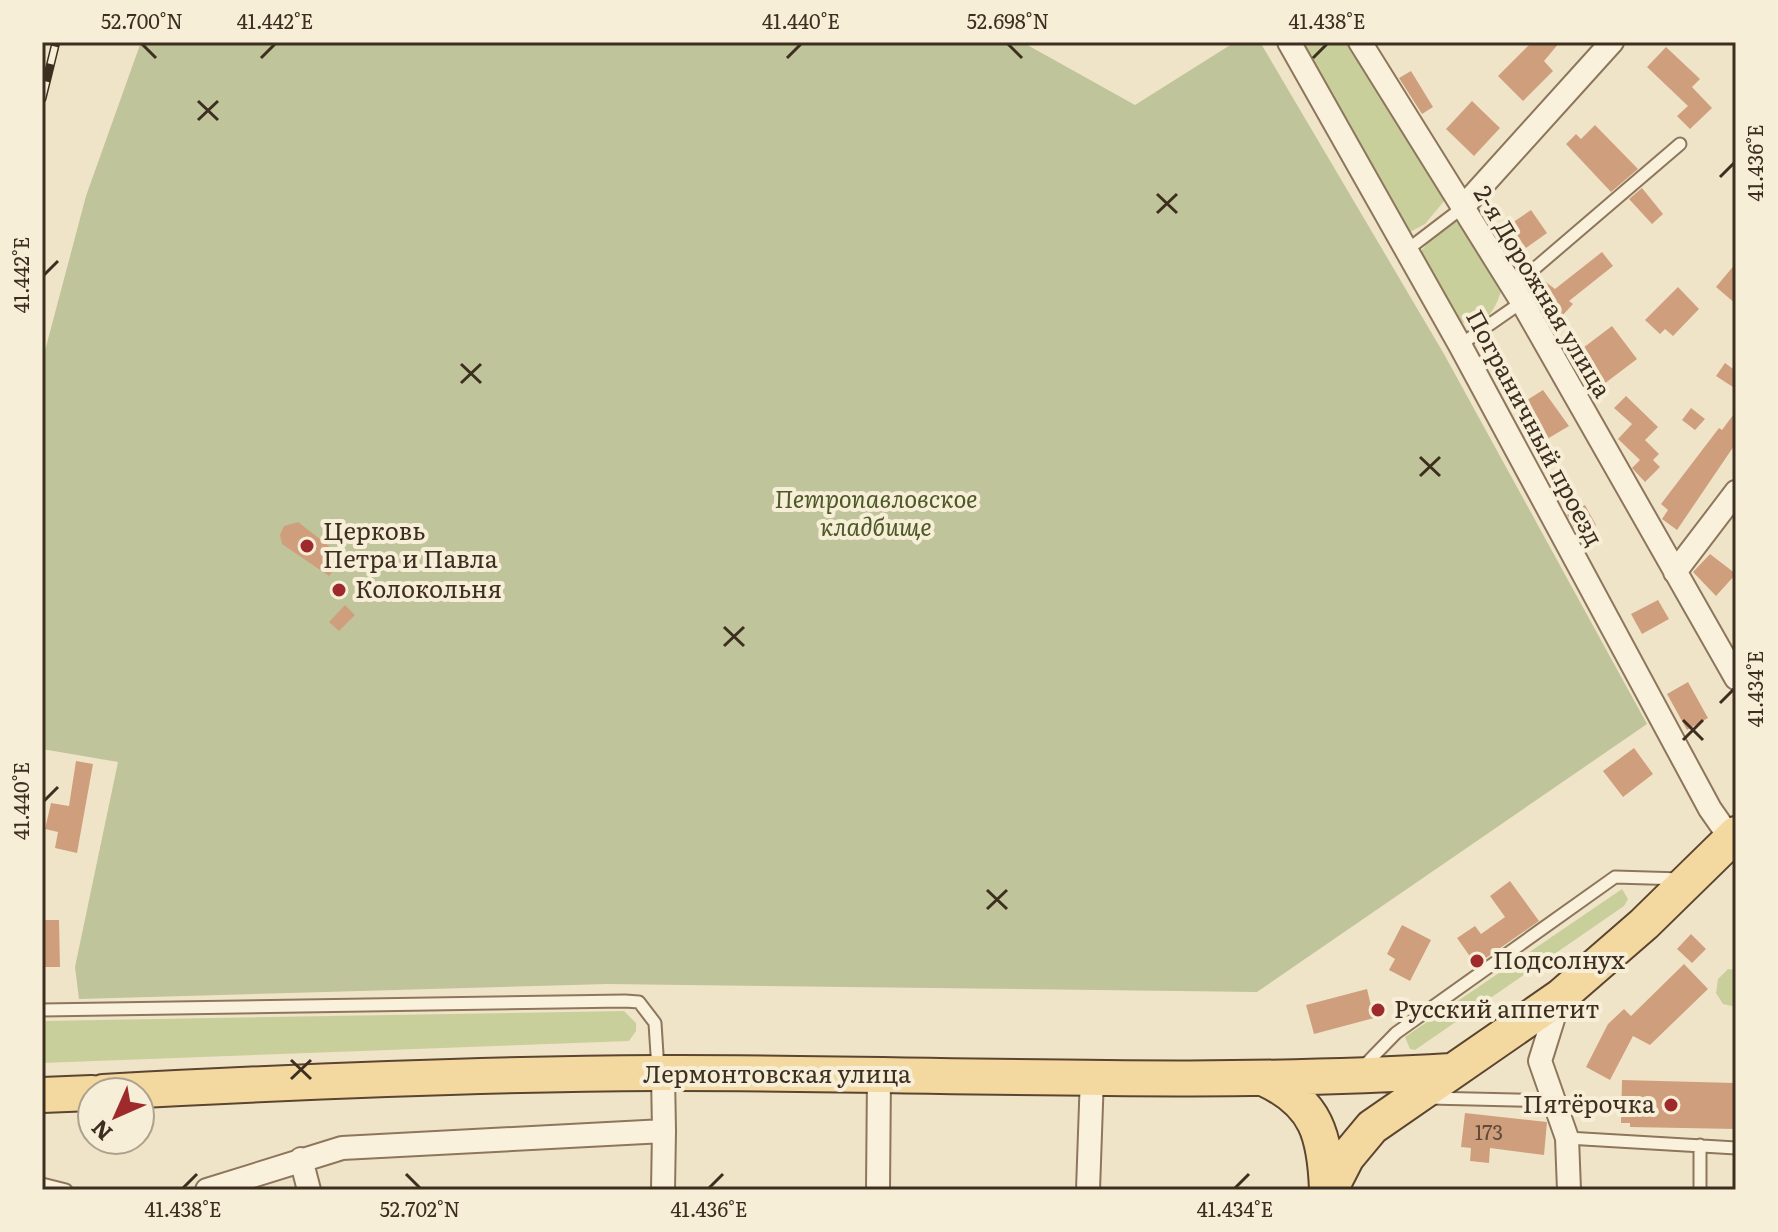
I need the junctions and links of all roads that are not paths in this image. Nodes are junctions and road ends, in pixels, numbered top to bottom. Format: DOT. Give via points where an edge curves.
graph roads {
  1 [pos="1289,42"];
  2 [pos="1360,42"];
  3 [pos="1612,42"];
  4 [pos="1680,144"];
  5 [pos="1462,208"];
  6 [pos="1407,250"];
  7 [pos="1518,294"];
  8 [pos="1460,345"];
  9 [pos="1736,492"];
  10 [pos="1675,572"];
  11 [pos="1736,678"];
  12 [pos="1734,836"];
  13 [pos="1691,880"];
  14 [pos="1560,997"];
  15 [pos="42,1010"];
  16 [pos="1451,1071"];
  17 [pos="660,1074"];
  18 [pos="879,1075"];
  19 [pos="1092,1076"];
  20 [pos="1354,1077"];
  21 [pos="1265,1079"];
  22 [pos="156,1089"];
  23 [pos="76,1094"];
  24 [pos="42,1095"];
  25 [pos="1411,1098"];
  26 [pos="1557,1101"];
  27 [pos="664,1131"];
  28 [pos="1567,1138"];
  29 [pos="1700,1145"];
  30 [pos="1736,1148"];
  31 [pos="301,1159"];
  32 [pos="42,1184"];
  33 [pos="66,1190"];
  34 [pos="207,1190"];
  35 [pos="309,1190"];
  36 [pos="663,1190"];
  37 [pos="878,1190"];
  38 [pos="1088,1190"];
  39 [pos="1329,1190"];
  40 [pos="1569,1190"];
  41 [pos="1700,1190"];
  1 -- 6 [label="street, Пограничный проезд"];
  2 -- 5 [label="street, 2-я Дорожная улица"];
  3 -- 5 [label="street"];
  4 -- 7 [label="lane"];
  5 -- 6 [label="lane"];
  5 -- 7 [label="street, 2-я Дорожная улица"];
  6 -- 8 [label="street, Пограничный проезд"];
  7 -- 8 [label="lane"];
  7 -- 10 [label="street, 2-я Дорожная улица"];
  8 -- 12 [label="street, Пограничный проезд" via="1710,809"];
  9 -- 10 [label="street"];
  10 -- 11 [label="street, 2-я Дорожная улица"];
  12 -- 13 [label="main road"];
  13 -- 14 [label="main road"];
  13 -- 20 [label="lane" via="1615,877 1396,1033"];
  14 -- 16 [label="main road"];
  14 -- 26 [label="street" via="1540,1061"];
  15 -- 17 [label="lane" via="639,1002 655,1023"];
  16 -- 20 [label="main road, Лермонтовская улица"];
  16 -- 25 [label="main road"];
  17 -- 18 [label="main road, Лермонтовская улица"];
  17 -- 22 [label="main road, Лермонтовская улица"];
  17 -- 27 [label="street"];
  18 -- 19 [label="main road, Лермонтовская улица"];
  18 -- 37 [label="street"];
  19 -- 21 [label="main road, Лермонтовская улица"];
  19 -- 38 [label="street"];
  20 -- 21 [label="main road, Лермонтовская улица"];
  21 -- 39 [label="main road" via="1287,1089 1314,1121"];
  23 -- 24 [label="main road"];
  25 -- 26 [label="lane"];
  25 -- 39 [label="main road" via="1372,1127"];
  26 -- 28 [label="street"];
  27 -- 31 [label="street" via="342,1148"];
  27 -- 36 [label="street"];
  28 -- 29 [label="lane"];
  28 -- 40 [label="street"];
  29 -- 30 [label="lane"];
  29 -- 41 [label="lane"];
  31 -- 34 [label="street"];
  31 -- 35 [label="street"];
  32 -- 33 [label="lane"];
}
